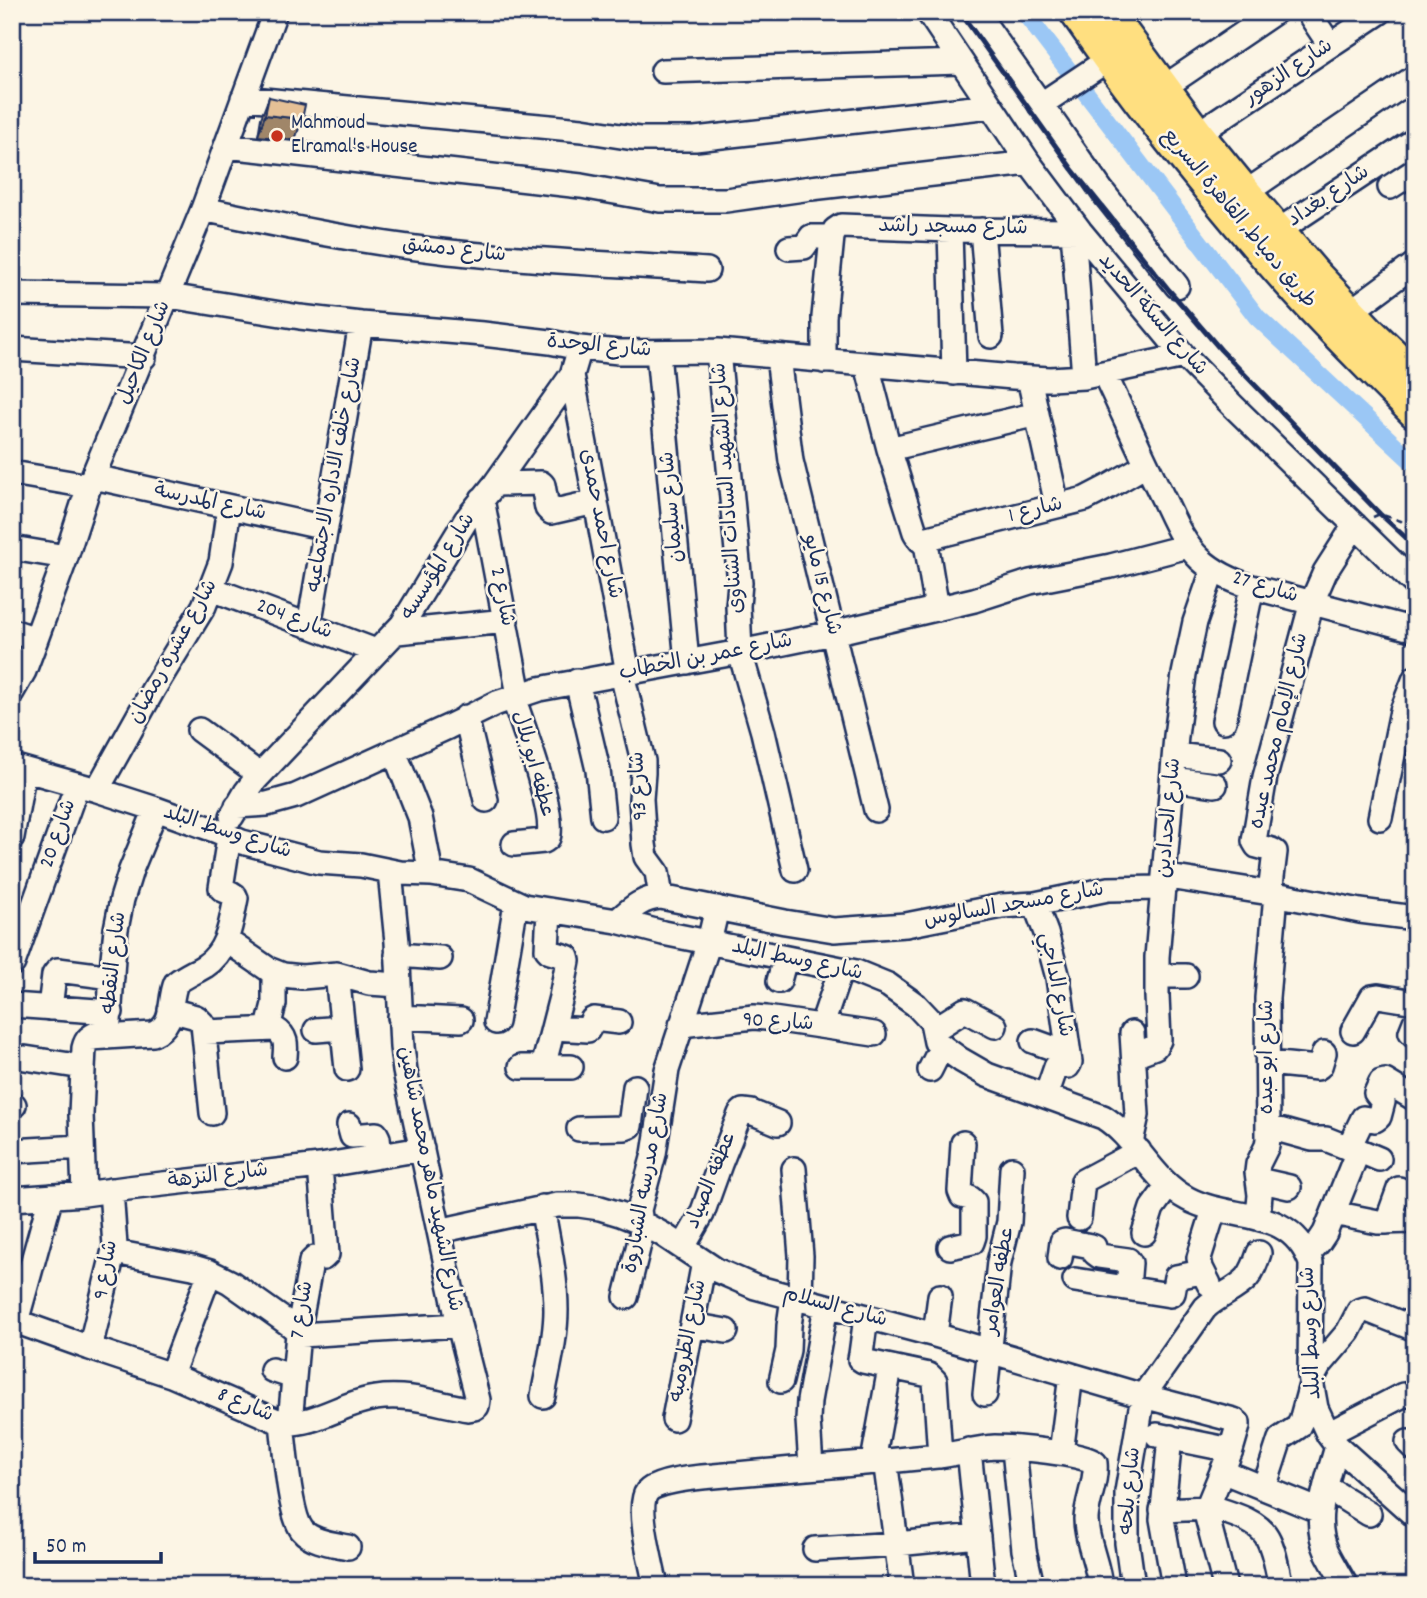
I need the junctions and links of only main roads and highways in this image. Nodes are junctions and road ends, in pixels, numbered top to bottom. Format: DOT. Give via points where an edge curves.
graph roads {
  1 [pos="1076,12"];
  2 [pos="1112,14"];
  3 [pos="1413,372"];
  4 [pos="1415,412"];
  1 -- 4 [label="highway, طريق دمياط, القاهرة السريع" via="1229,213 1317,313"];
  2 -- 3 [label="highway, طريق دمياط, القاهرة السريع" via="1245,193 1350,313"];
}
